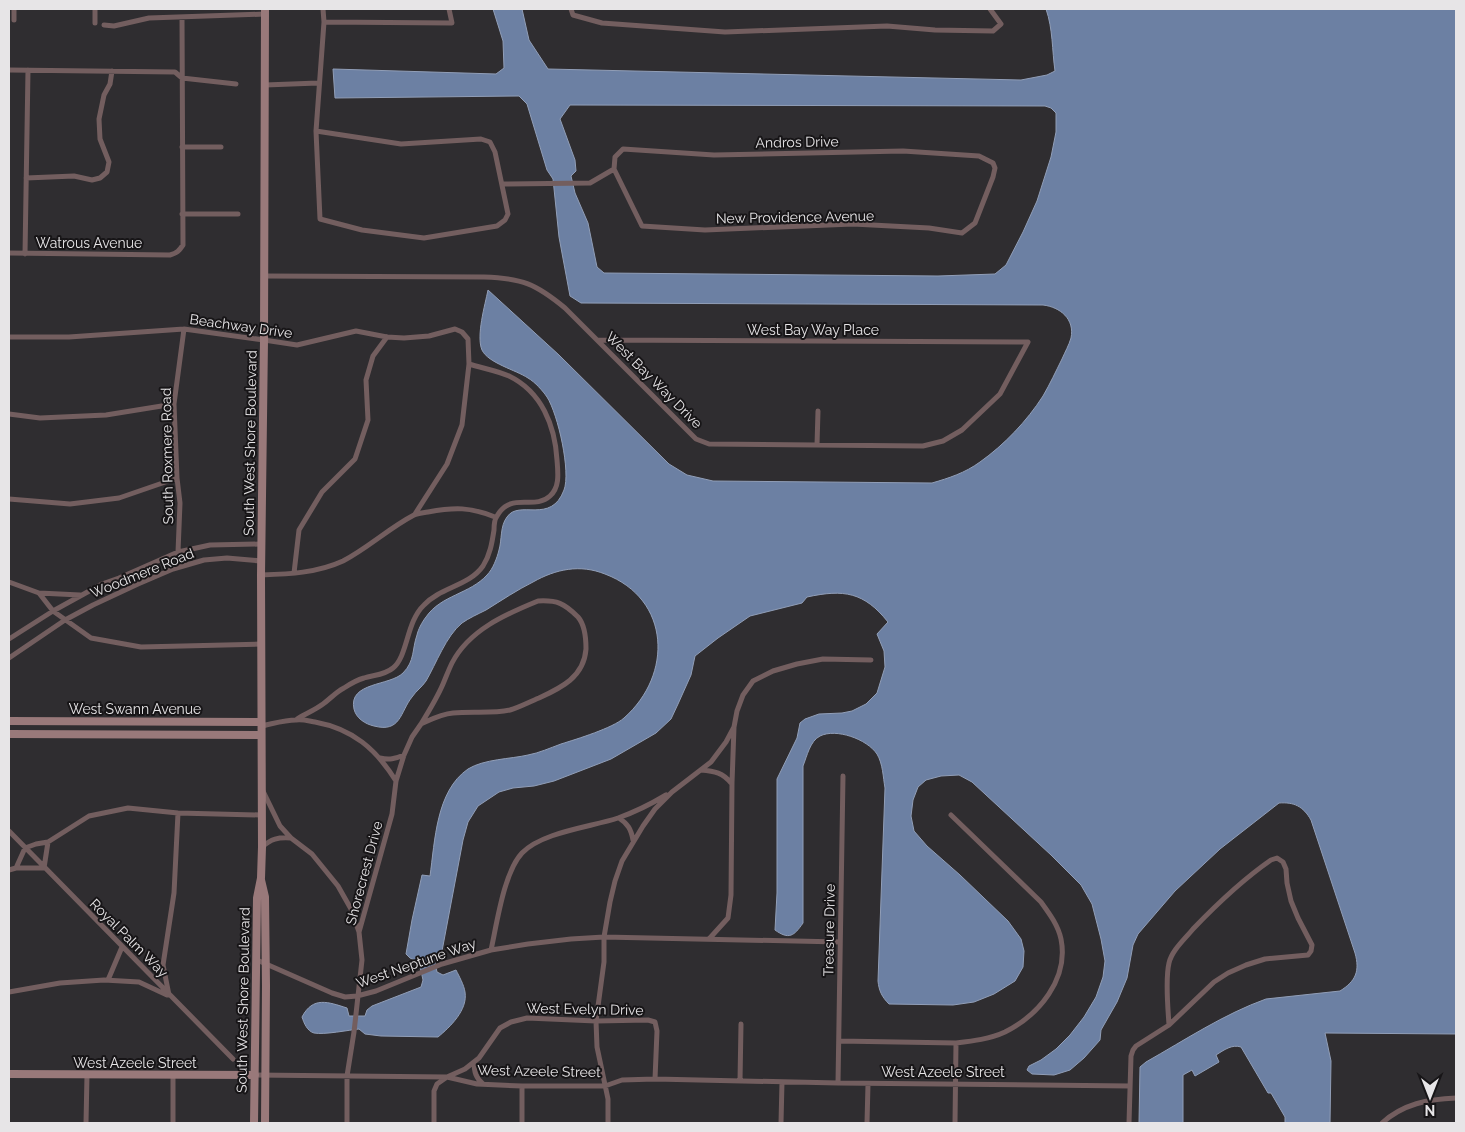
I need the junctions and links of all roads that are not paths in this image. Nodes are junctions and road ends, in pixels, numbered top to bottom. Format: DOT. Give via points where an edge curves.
graph roads {
  1 [pos="14,9"];
  2 [pos="95,9"];
  3 [pos="323,9"];
  4 [pos="449,9"];
  5 [pos="571,9"];
  6 [pos="990,9"];
  7 [pos="265,11"];
  8 [pos="182,17"];
  9 [pos="14,20"];
  10 [pos="324,22"];
  11 [pos="95,23"];
  12 [pos="104,25"];
  13 [pos="9,70"];
  14 [pos="28,70"];
  15 [pos="112,71"];
  16 [pos="182,78"];
  17 [pos="318,83"];
  18 [pos="236,84"];
  19 [pos="264,85"];
  20 [pos="316,131"];
  21 [pos="182,147"];
  22 [pos="221,147"];
  23 [pos="993,163"];
  24 [pos="614,169"];
  25 [pos="26,178"];
  26 [pos="503,184"];
  27 [pos="182,214"];
  28 [pos="238,214"];
  29 [pos="9,253"];
  30 [pos="25,254"];
  31 [pos="264,276"];
  32 [pos="184,329"];
  33 [pos="9,337"];
  34 [pos="387,337"];
  35 [pos="264,340"];
  36 [pos="598,340"];
  37 [pos="1028,342"];
  38 [pos="469,364"];
  39 [pos="174,404"];
  40 [pos="818,411"];
  41 [pos="9,414"];
  42 [pos="817,445"];
  43 [pos="177,478"];
  44 [pos="9,499"];
  45 [pos="415,514"];
  46 [pos="495,517"];
  47 [pos="261,544"];
  48 [pos="178,552"];
  49 [pos="261,561"];
  50 [pos="294,573"];
  51 [pos="261,575"];
  52 [pos="9,582"];
  53 [pos="39,593"];
  54 [pos="81,595"];
  55 [pos="53,611"];
  56 [pos="65,620"];
  57 [pos="9,639"];
  58 [pos="262,644"];
  59 [pos="9,658"];
  60 [pos="871,660"];
  61 [pos="297,719"];
  62 [pos="9,720"];
  63 [pos="261,724"];
  64 [pos="421,724"];
  65 [pos="734,727"];
  66 [pos="9,734"];
  67 [pos="261,735"];
  68 [pos="404,754"];
  69 [pos="380,758"];
  70 [pos="701,770"];
  71 [pos="843,776"];
  72 [pos="396,781"];
  73 [pos="732,783"];
  74 [pos="261,786"];
  75 [pos="672,792"];
  76 [pos="178,813"];
  77 [pos="261,815"];
  78 [pos="951,815"];
  79 [pos="619,818"];
  80 [pos="9,831"];
  81 [pos="291,838"];
  82 [pos="633,840"];
  83 [pos="48,842"];
  84 [pos="262,847"];
  85 [pos="25,848"];
  86 [pos="16,868"];
  87 [pos="44,868"];
  88 [pos="9,870"];
  89 [pos="261,878"];
  90 [pos="359,932"];
  91 [pos="604,937"];
  92 [pos="709,939"];
  93 [pos="840,942"];
  94 [pos="122,947"];
  95 [pos="491,950"];
  96 [pos="256,960"];
  97 [pos="266,965"];
  98 [pos="108,980"];
  99 [pos="9,992"];
  100 [pos="170,996"];
  101 [pos="357,996"];
  102 [pos="596,1021"];
  103 [pos="741,1024"];
  104 [pos="1169,1025"];
  105 [pos="839,1041"];
  106 [pos="956,1042"];
  107 [pos="233,1059"];
  108 [pos="474,1062"];
  109 [pos="9,1074"];
  110 [pos="87,1075"];
  111 [pos="255,1075"];
  112 [pos="266,1075"];
  113 [pos="173,1076"];
  114 [pos="347,1076"];
  115 [pos="447,1077"];
  116 [pos="655,1079"];
  117 [pos="740,1081"];
  118 [pos="782,1082"];
  119 [pos="838,1083"];
  120 [pos="868,1084"];
  121 [pos="956,1084"];
  122 [pos="484,1085"];
  123 [pos="522,1086"];
  124 [pos="605,1086"];
  125 [pos="1130,1086"];
  126 [pos="1456,1098"];
  127 [pos="86,1123"];
  128 [pos="173,1123"];
  129 [pos="254,1123"];
  130 [pos="265,1123"];
  131 [pos="347,1123"];
  132 [pos="434,1123"];
  133 [pos="522,1123"];
  134 [pos="608,1123"];
  135 [pos="781,1123"];
  136 [pos="868,1123"];
  137 [pos="955,1123"];
  138 [pos="1129,1123"];
  139 [pos="1382,1123"];
  1 -- 9 [label="street"];
  2 -- 11 [label="street"];
  3 -- 10 [label="street"];
  4 -- 10 [label="street" via="452,23"];
  5 -- 6 [label="street" via="573,15 602,23 725,32 887,26 993,31 1001,24"];
  7 -- 8 [label="street"];
  7 -- 19 [label="street, South West Shore Boulevard"];
  8 -- 12 [label="street"];
  8 -- 16 [label="street"];
  10 -- 17 [label="street"];
  13 -- 14 [label="street"];
  14 -- 15 [label="street"];
  14 -- 25 [label="street"];
  15 -- 16 [label="street" via="175,72"];
  15 -- 25 [label="street" via="99,119 100,138 109,162 107,172 92,180 74,176"];
  16 -- 18 [label="street"];
  16 -- 21 [label="street"];
  17 -- 19 [label="street"];
  17 -- 20 [label="street"];
  19 -- 31 [label="street, South West Shore Boulevard"];
  20 -- 26 [label="street" via="401,144 481,139 490,142 496,152"];
  20 -- 26 [label="street" via="320,219 362,230 424,238 497,226 508,214"];
  21 -- 22 [label="street"];
  21 -- 27 [label="street"];
  23 -- 24 [label="street, Andros Drive" via="979,156 903,150 714,155 623,149 615,157"];
  23 -- 24 [label="street, New Providence Avenue" via="994,177 975,223 962,233 853,224 706,230 642,226"];
  24 -- 26 [label="street" via="590,183"];
  25 -- 30 [label="street"];
  27 -- 28 [label="street"];
  27 -- 30 [label="street, Watrous Avenue" via="182,245 177,253 170,255"];
  29 -- 30 [label="street, Watrous Avenue"];
  31 -- 35 [label="street, South West Shore Boulevard"];
  31 -- 36 [label="street, West Bay Way Drive" via="484,277 523,281 546,293"];
  32 -- 33 [label="street, Beachway Drive" via="69,337"];
  32 -- 35 [label="street, Beachway Drive"];
  32 -- 39 [label="street, South Roxmere Road"];
  34 -- 35 [label="street, Beachway Drive" via="356,331 297,345"];
  34 -- 38 [label="street, Beachway Drive" via="429,336 455,329 468,339"];
  34 -- 50 [label="street" via="373,356 366,380 368,420 355,459 322,492 299,530"];
  35 -- 47 [label="street, South West Shore Boulevard"];
  36 -- 37 [label="street, West Bay Way Place"];
  36 -- 42 [label="street, West Bay Way Drive" via="696,439 709,444"];
  37 -- 42 [label="street, West Bay Way Drive" via="1000,394 962,430 942,441 923,446"];
  38 -- 45 [label="street" via="462,425 447,464"];
  38 -- 46 [label="street" via="508,376 532,393 543,406 556,448 558,478 552,494 544,501 511,504"];
  39 -- 41 [label="street" via="106,415 40,418"];
  39 -- 43 [label="street, South Roxmere Road"];
  40 -- 42 [label="street"];
  43 -- 44 [label="street" via="119,498 70,504"];
  43 -- 48 [label="street, South Roxmere Road" via="180,503"];
  45 -- 46 [label="street" via="464,509 478,510"];
  45 -- 50 [label="street" via="343,561 322,569"];
  46 -- 61 [label="street" via="489,556 482,567 472,577 436,594 422,606 414,618 402,656 393,668 343,688"];
  47 -- 48 [label="street, Woodmere Road" via="210,545"];
  47 -- 49 [label="street, South West Shore Boulevard"];
  48 -- 54 [label="street, Woodmere Road"];
  49 -- 51 [label="street, South West Shore Boulevard"];
  49 -- 56 [label="street, Woodmere Road" via="204,560 173,569"];
  50 -- 51 [label="street"];
  51 -- 58 [label="street, South West Shore Boulevard"];
  52 -- 53 [label="street"];
  53 -- 54 [label="street, Woodmere Road"];
  53 -- 55 [label="street"];
  54 -- 55 [label="street, Woodmere Road"];
  55 -- 56 [label="street"];
  55 -- 57 [label="street, Woodmere Road"];
  56 -- 58 [label="street" via="91,638 141,647"];
  56 -- 59 [label="street, Woodmere Road"];
  58 -- 63 [label="street, South West Shore Boulevard"];
  60 -- 65 [label="street" via="823,659 773,671 753,681 743,695"];
  61 -- 63 [label="street, West Swann Avenue"];
  61 -- 69 [label="street, West Swann Avenue" via="347,732"];
  62 -- 63 [label="street, West Swann Avenue"];
  63 -- 67 [label="street, South West Shore Boulevard"];
  64 -- 64 [label="street, Shorecrest Drive" via="439,715 510,710 571,681 584,662 586,650 581,620 560,602 550,600 538,601 489,625 472,637 456,656"];
  64 -- 68 [label="street, Shorecrest Drive"];
  65 -- 70 [label="street" via="717,754"];
  65 -- 73 [label="street"];
  66 -- 67 [label="street, West Swann Avenue"];
  67 -- 74 [label="street, South West Shore Boulevard"];
  68 -- 69 [label="street" via="387,760"];
  68 -- 72 [label="street, Shorecrest Drive"];
  69 -- 72 [label="street, West Swann Avenue"];
  70 -- 73 [label="street" via="720,773"];
  70 -- 75 [label="street"];
  71 -- 93 [label="street, Treasure Drive"];
  72 -- 90 [label="street, Shorecrest Drive" via="392,814"];
  73 -- 92 [label="street" via="728,918"];
  74 -- 77 [label="street, South West Shore Boulevard"];
  74 -- 81 [label="street" via="280,826"];
  75 -- 79 [label="street"];
  75 -- 82 [label="street" via="655,808"];
  76 -- 77 [label="street"];
  76 -- 83 [label="street" via="128,808 111,811 89,816"];
  76 -- 100 [label="street" via="174,893 163,964"];
  77 -- 84 [label="street, South West Shore Boulevard"];
  78 -- 106 [label="street" via="1041,902 1056,925 1062,954 1055,985 1045,1000 1020,1024 1004,1033"];
  79 -- 82 [label="street" via="627,823"];
  79 -- 95 [label="street" via="550,836 522,853 512,868"];
  80 -- 85 [label="street, Royal Palm Way"];
  81 -- 84 [label="street" via="280,837"];
  81 -- 90 [label="street" via="312,854 338,886"];
  82 -- 91 [label="street" via="615,881"];
  83 -- 85 [label="street"];
  83 -- 87 [label="street"];
  84 -- 89 [label="street, South West Shore Boulevard"];
  85 -- 86 [label="street"];
  85 -- 87 [label="street, Royal Palm Way"];
  86 -- 87 [label="street"];
  86 -- 88 [label="street"];
  87 -- 94 [label="street, Royal Palm Way"];
  89 -- 96 [label="street, South West Shore Boulevard" via="256,898"];
  89 -- 97 [label="street, South West Shore Boulevard" via="265,897"];
  90 -- 101 [label="street, Shorecrest Drive" via="362,960"];
  91 -- 92 [label="street, West Neptune Way"];
  91 -- 95 [label="street, West Neptune Way"];
  91 -- 102 [label="street"];
  92 -- 93 [label="street, West Neptune Way"];
  93 -- 105 [label="street, Treasure Drive"];
  94 -- 98 [label="street"];
  94 -- 100 [label="street, Royal Palm Way"];
  95 -- 101 [label="street, West Neptune Way" via="442,964"];
  96 -- 97 [label="street, West Neptune Way"];
  96 -- 111 [label="street, South West Shore Boulevard"];
  97 -- 101 [label="street, West Neptune Way" via="332,993"];
  97 -- 112 [label="street, South West Shore Boulevard"];
  98 -- 99 [label="street" via="60,983"];
  98 -- 100 [label="street" via="139,982"];
  100 -- 107 [label="street, Royal Palm Way"];
  101 -- 114 [label="street, Shorecrest Drive"];
  102 -- 108 [label="street, West Evelyn Drive" via="527,1018 511,1022 500,1028"];
  102 -- 116 [label="street, West Evelyn Drive" via="655,1022"];
  102 -- 124 [label="street" via="597,1047"];
  103 -- 117 [label="street"];
  104 -- 104 [label="street" via="1168,965 1171,957 1211,910 1239,885 1271,860 1277,858 1283,862 1291,901 1312,945 1311,951 1308,955 1265,959 1228,973 1214,982"];
  104 -- 125 [label="street" via="1133,1050"];
  105 -- 106 [label="street"];
  105 -- 119 [label="street, Treasure Drive"];
  106 -- 121 [label="street"];
  108 -- 115 [label="street, West Evelyn Drive"];
  108 -- 122 [label="street" via="477,1079"];
  109 -- 110 [label="street, West Azeele Street"];
  110 -- 113 [label="street, West Azeele Street"];
  110 -- 127 [label="street"];
  111 -- 112 [label="street, West Azeele Street"];
  111 -- 113 [label="street, West Azeele Street"];
  111 -- 129 [label="street, South West Shore Boulevard"];
  112 -- 114 [label="street, West Azeele Street"];
  112 -- 130 [label="street, South West Shore Boulevard"];
  113 -- 128 [label="street"];
  114 -- 115 [label="street, West Azeele Street"];
  114 -- 131 [label="street, Shorecrest Drive"];
  115 -- 122 [label="street, West Azeele Street"];
  115 -- 132 [label="street" via="437,1084 434,1091"];
  116 -- 117 [label="street, West Azeele Street"];
  116 -- 124 [label="street, West Azeele Street" via="622,1080"];
  117 -- 118 [label="street, West Azeele Street"];
  118 -- 119 [label="street, West Azeele Street"];
  118 -- 135 [label="street"];
  119 -- 120 [label="street, West Azeele Street"];
  120 -- 121 [label="street, West Azeele Street"];
  120 -- 136 [label="street"];
  121 -- 125 [label="street, West Azeele Street"];
  121 -- 137 [label="street"];
  122 -- 123 [label="street, West Azeele Street"];
  123 -- 124 [label="street, West Azeele Street"];
  123 -- 133 [label="street"];
  124 -- 134 [label="street"];
  125 -- 138 [label="street"];
  126 -- 139 [label="street" via="1406,1106"];
}
